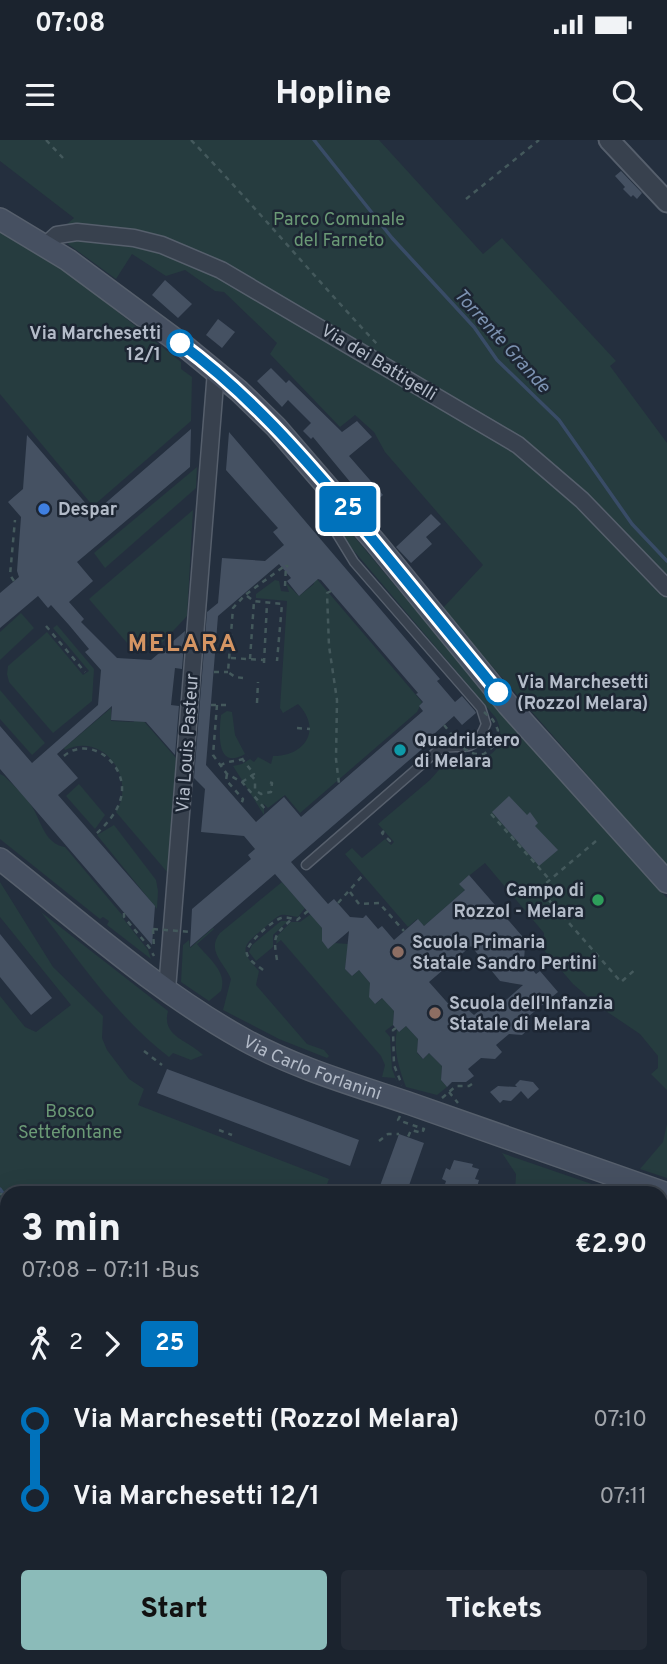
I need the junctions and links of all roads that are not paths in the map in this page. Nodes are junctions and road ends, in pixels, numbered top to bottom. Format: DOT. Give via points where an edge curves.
graph roads {
  1 [pos="609,140"];
  2 [pos="667,202"];
  3 [pos="0,219"];
  4 [pos="46,245"];
  5 [pos="216,370"];
  6 [pos="338,497"];
  7 [pos="667,588"];
  8 [pos="0,859"];
  9 [pos="306,865"];
  10 [pos="667,882"];
  11 [pos="167,990"];
  12 [pos="644,1186"];
  1 -- 2 [label="street"];
  3 -- 4 [label="main road"];
  4 -- 5 [label="main road"];
  4 -- 7 [label="street, Via dei Battigelli" via="57,235 76,232 134,238 182,253 241,282 517,445 582,500"];
  5 -- 6 [label="main road" via="276,427"];
  5 -- 11 [label="street, Via Louis Pasteur"];
  6 -- 9 [label="lane" via="330,506 332,526 354,562 484,712 486,724 473,745 436,752"];
  6 -- 10 [label="main road" via="509,705"];
  8 -- 11 [label="main road, Via Carlo Forlanini"];
  11 -- 12 [label="main road, Via Carlo Forlanini" via="244,1039 292,1061"];
}
